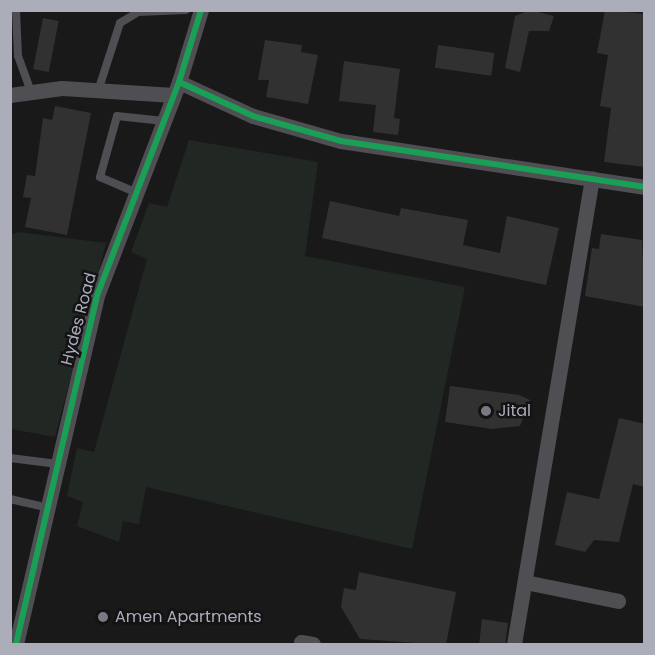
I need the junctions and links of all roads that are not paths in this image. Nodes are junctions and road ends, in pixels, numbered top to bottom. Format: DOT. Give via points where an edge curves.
graph roads {
  1 [pos="16,10"];
  2 [pos="186,10"];
  3 [pos="201,10"];
  4 [pos="99,88"];
  5 [pos="177,89"];
  6 [pos="31,92"];
  7 [pos="10,95"];
  8 [pos="164,121"];
  9 [pos="592,178"];
  10 [pos="645,187"];
  11 [pos="135,192"];
  12 [pos="10,458"];
  13 [pos="58,464"];
  14 [pos="10,499"];
  15 [pos="48,508"];
  16 [pos="525,582"];
  17 [pos="618,601"];
  18 [pos="16,645"];
  19 [pos="514,645"];
  1 -- 6 [label="lane" via="18,56"];
  2 -- 4 [label="lane" via="138,12 120,22"];
  3 -- 5 [label="street, Hydes Road"];
  4 -- 5 [label="street"];
  4 -- 6 [label="street"];
  5 -- 8 [label="street, Hydes Road"];
  5 -- 9 [label="street" via="341,141"];
  6 -- 7 [label="street"];
  8 -- 11 [label="street, Hydes Road"];
  8 -- 11 [label="lane" via="117,117 100,177"];
  9 -- 10 [label="street"];
  9 -- 16 [label="street"];
  11 -- 13 [label="street, Hydes Road" via="98,293"];
  12 -- 13 [label="lane"];
  13 -- 15 [label="street, Hydes Road"];
  14 -- 15 [label="lane"];
  15 -- 18 [label="street, Hydes Road"];
  16 -- 17 [label="street"];
  16 -- 19 [label="street"];
}
